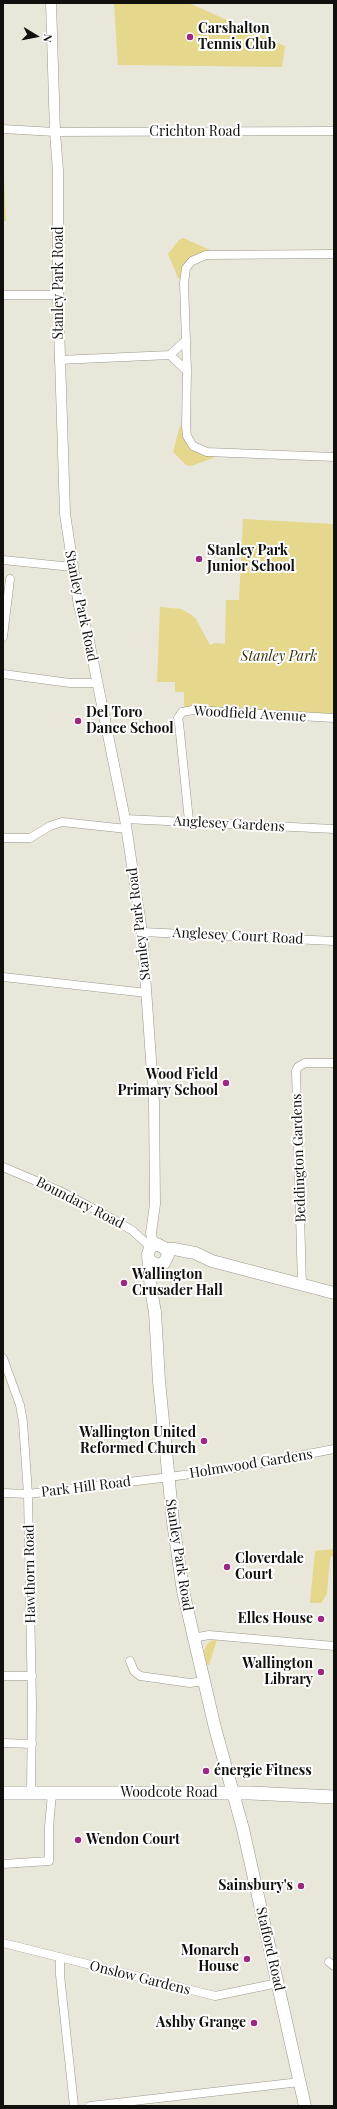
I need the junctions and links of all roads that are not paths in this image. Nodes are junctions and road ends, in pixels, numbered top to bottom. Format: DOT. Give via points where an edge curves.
graph roads {
  1 [pos="51,3"];
  2 [pos="3,129"];
  3 [pos="334,131"];
  4 [pos="55,132"];
  5 [pos="334,254"];
  6 [pos="3,295"];
  7 [pos="58,295"];
  8 [pos="186,340"];
  9 [pos="170,355"];
  10 [pos="59,360"];
  11 [pos="187,371"];
  12 [pos="334,457"];
  13 [pos="3,560"];
  14 [pos="72,567"];
  15 [pos="10,579"];
  16 [pos="3,637"];
  17 [pos="3,674"];
  18 [pos="97,683"];
  19 [pos="334,718"];
  20 [pos="125,819"];
  21 [pos="189,821"];
  22 [pos="126,829"];
  23 [pos="334,829"];
  24 [pos="3,838"];
  25 [pos="142,932"];
  26 [pos="334,941"];
  27 [pos="3,976"];
  28 [pos="147,993"];
  29 [pos="334,1063"];
  30 [pos="3,1167"];
  31 [pos="158,1254"];
  32 [pos="302,1286"];
  33 [pos="334,1292"];
  34 [pos="3,1358"];
  35 [pos="334,1449"];
  36 [pos="168,1477"];
  37 [pos="3,1493"];
  38 [pos="28,1494"];
  39 [pos="193,1638"];
  40 [pos="334,1646"];
  41 [pos="130,1661"];
  42 [pos="3,1676"];
  43 [pos="32,1676"];
  44 [pos="204,1681"];
  45 [pos="3,1743"];
  46 [pos="32,1744"];
  47 [pos="3,1793"];
  48 [pos="31,1793"];
  49 [pos="52,1793"];
  50 [pos="234,1793"];
  51 [pos="334,1797"];
  52 [pos="3,1864"];
  53 [pos="3,1943"];
  54 [pos="60,1958"];
  55 [pos="278,1983"];
  56 [pos="300,2082"];
  57 [pos="74,2106"];
  58 [pos="90,2106"];
  59 [pos="305,2106"];
  1 -- 4 [label="street, Stanley Park Road"];
  2 -- 4 [label="street, Crichton Road"];
  3 -- 4 [label="street, Crichton Road"];
  4 -- 7 [label="street, Stanley Park Road" via="60,212"];
  5 -- 8 [label="street" via="215,254 192,261 184,276"];
  6 -- 7 [label="street"];
  7 -- 10 [label="street, Stanley Park Road"];
  8 -- 9 [label="street"];
  8 -- 11 [label="street"];
  9 -- 10 [label="street"];
  9 -- 11 [label="street"];
  10 -- 14 [label="street, Stanley Park Road" via="65,514"];
  11 -- 12 [label="street" via="188,436 198,450"];
  13 -- 14 [label="street"];
  14 -- 18 [label="street, Stanley Park Road"];
  15 -- 16 [label="street"];
  17 -- 18 [label="street" via="70,683"];
  18 -- 20 [label="street, Stanley Park Road"];
  19 -- 21 [label="street, Woodfield Avenue" via="193,710 182,712 178,718"];
  20 -- 21 [label="street, Anglesey Gardens"];
  20 -- 22 [label="street, Stanley Park Road"];
  21 -- 23 [label="street, Anglesey Gardens"];
  22 -- 24 [label="street" via="62,822 30,838"];
  22 -- 25 [label="street, Stanley Park Road"];
  25 -- 26 [label="street, Anglesey Court Road"];
  25 -- 28 [label="street, Stanley Park Road"];
  27 -- 28 [label="street"];
  28 -- 31 [label="street, Stanley Park Road" via="154,1102"];
  29 -- 32 [label="street, Beddington Gardens" via="305,1063 298,1067 296,1072"];
  30 -- 31 [label="street, Boundary Road" via="62,1192 133,1231"];
  31 -- 32 [label="main road" via="174,1249 195,1253 212,1261"];
  31 -- 36 [label="main road, Stanley Park Road" via="155,1312"];
  32 -- 33 [label="main road"];
  34 -- 38 [label="street, Hawthorn Road" via="20,1405"];
  35 -- 36 [label="street, Holmwood Gardens"];
  36 -- 38 [label="street, Park Hill Road"];
  36 -- 39 [label="main road, Stanley Park Road" via="176,1548"];
  37 -- 38 [label="street, Park Hill Road"];
  38 -- 43 [label="street, Hawthorn Road"];
  39 -- 40 [label="street" via="209,1634"];
  39 -- 44 [label="main road, Stanley Park Road"];
  41 -- 44 [label="street" via="134,1671 140,1676 190,1683"];
  42 -- 43 [label="street"];
  43 -- 46 [label="street, Hawthorn Road"];
  44 -- 50 [label="main road, Stanley Park Road" via="223,1760"];
  45 -- 46 [label="street"];
  46 -- 48 [label="street, Hawthorn Road"];
  47 -- 48 [label="main road, Woodcote Road"];
  48 -- 49 [label="main road, Woodcote Road"];
  49 -- 50 [label="main road, Woodcote Road"];
  49 -- 52 [label="street" via="49,1861"];
  50 -- 51 [label="main road, Woodcote Road"];
  50 -- 55 [label="main road, Stafford Road"];
  53 -- 54 [label="street, Onslow Gardens"];
  54 -- 55 [label="street, Onslow Gardens" via="216,1996"];
  54 -- 57 [label="street"];
  55 -- 56 [label="main road, Stafford Road"];
  56 -- 58 [label="street"];
  56 -- 59 [label="main road, Stafford Road"];
}
